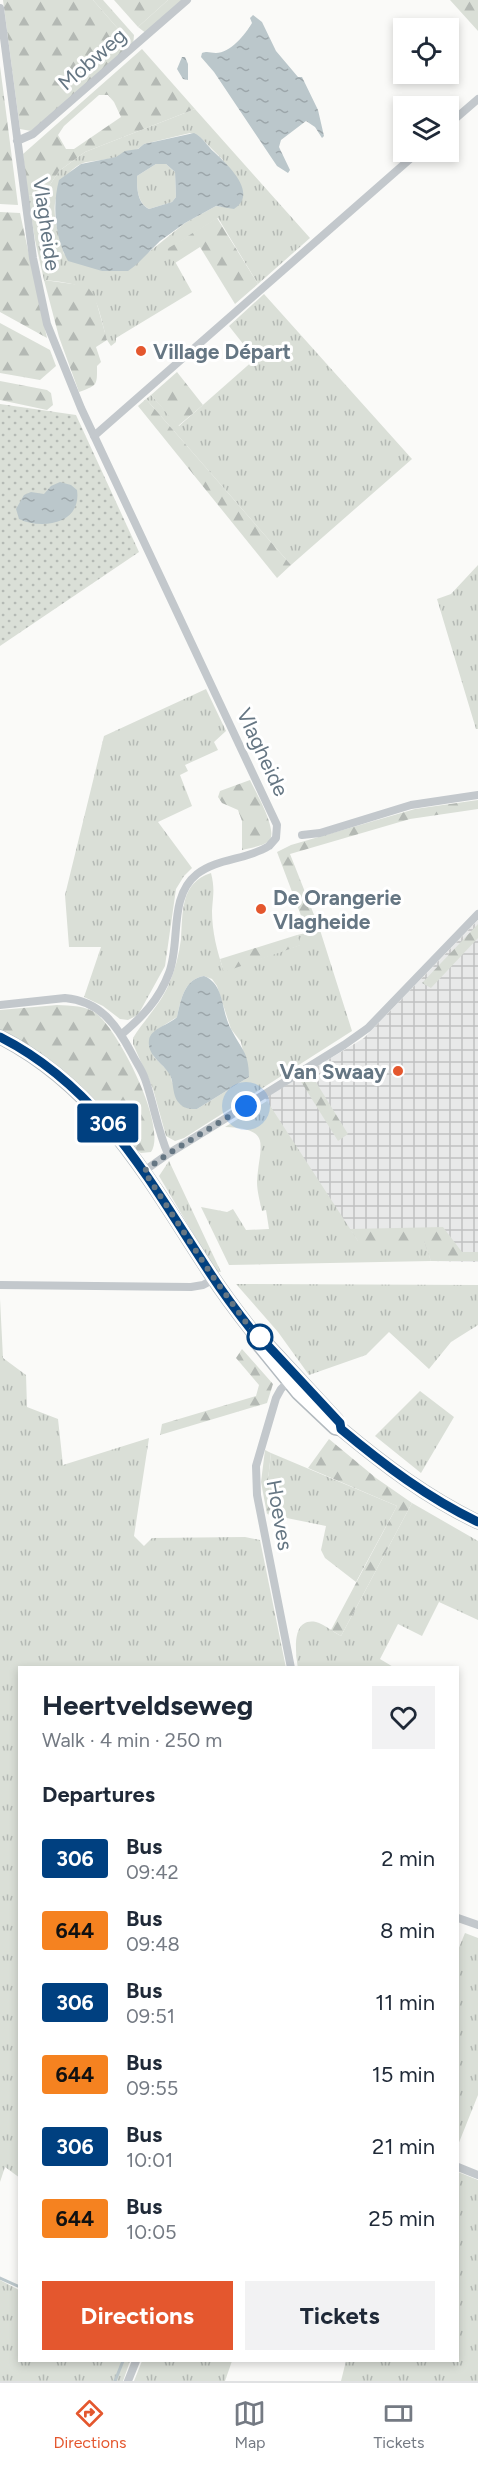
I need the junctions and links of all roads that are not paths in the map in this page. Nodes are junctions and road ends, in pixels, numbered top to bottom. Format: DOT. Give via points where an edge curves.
graph roads {
  1 [pos="188,0"];
  2 [pos="0,8"];
  3 [pos="478,99"];
  4 [pos="459,115"];
  5 [pos="17,141"];
  6 [pos="407,162"];
  7 [pos="94,436"];
  8 [pos="478,795"];
  9 [pos="303,835"];
  10 [pos="478,914"];
  11 [pos="0,1005"];
  12 [pos="122,1034"];
  13 [pos="0,1037"];
  14 [pos="168,1154"];
  15 [pos="144,1171"];
  16 [pos="214,1279"];
  17 [pos="0,1285"];
  18 [pos="291,1379"];
  19 [pos="478,1522"];
  20 [pos="291,1666"];
  21 [pos="459,1918"];
  22 [pos="478,1925"];
  23 [pos="459,2167"];
  24 [pos="478,2175"];
  25 [pos="136,2362"];
  26 [pos="128,2381"];
  1 -- 5 [label="street, Mobweg" via="33,134"];
  2 -- 5 [label="street, Vlagheide"];
  3 -- 4 [label="street"];
  5 -- 7 [label="street, Vlagheide" via="42,304 55,347"];
  6 -- 7 [label="street"];
  7 -- 12 [label="street, Vlagheide" via="277,825 276,838 269,846 204,869 185,887 179,901 176,947 169,973 148,1010"];
  8 -- 9 [label="street" via="422,803"];
  10 -- 14 [label="street" via="368,1028"];
  11 -- 12 [label="street" via="76,999 97,1008"];
  12 -- 14 [label="street" via="145,1077 159,1135"];
  13 -- 15 [label="main road" via="72,1086 101,1115"];
  14 -- 15 [label="street"];
  15 -- 16 [label="main road"];
  16 -- 17 [label="street" via="191,1287"];
  16 -- 18 [label="main road"];
  18 -- 19 [label="main road" via="340,1423 341,1429 403,1477"];
  18 -- 20 [label="street, Hoeves" via="276,1398 257,1459 255,1479"];
  21 -- 22 [label="street"];
  23 -- 24 [label="street"];
  25 -- 26 [label="street"];
}
